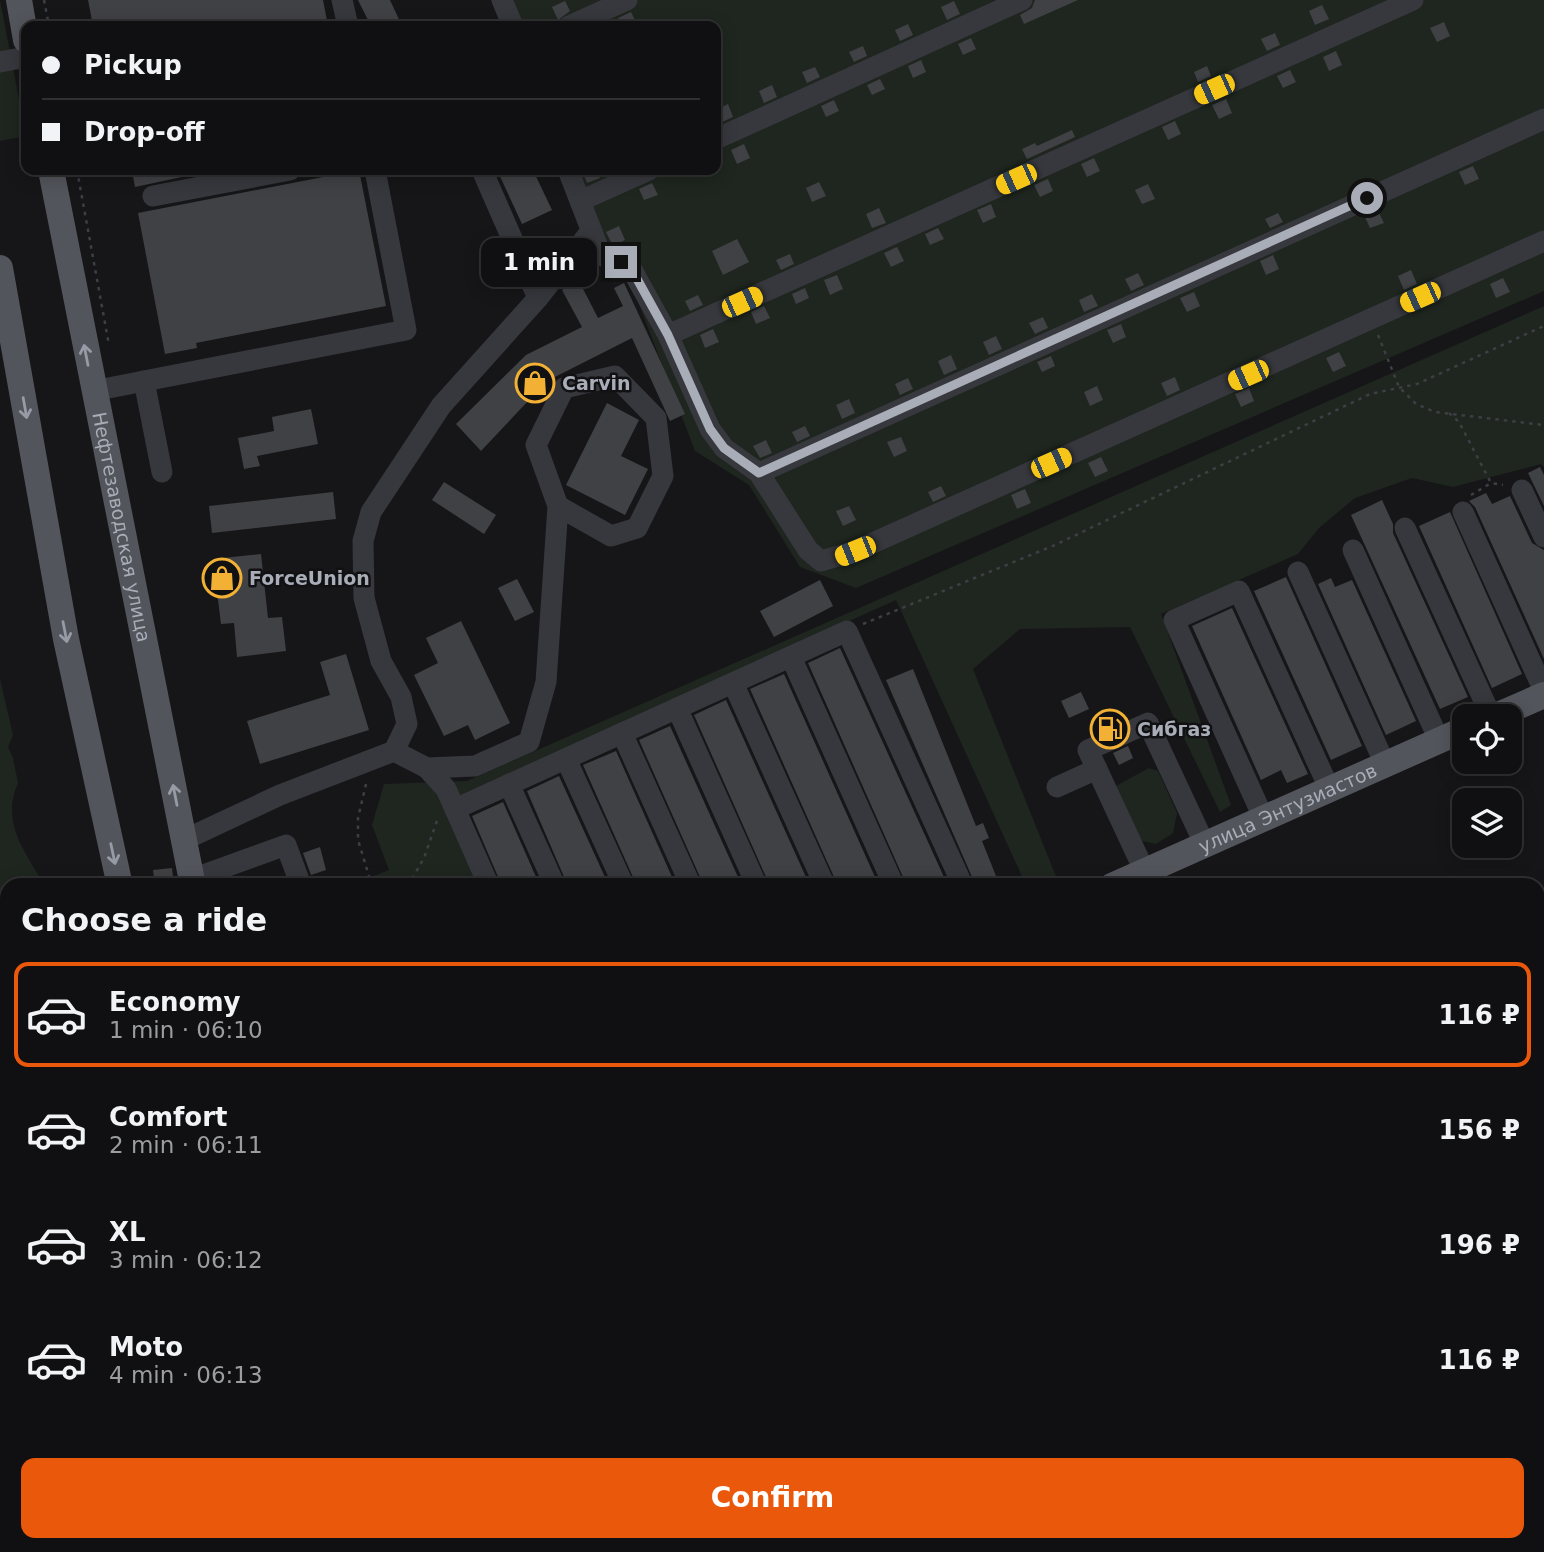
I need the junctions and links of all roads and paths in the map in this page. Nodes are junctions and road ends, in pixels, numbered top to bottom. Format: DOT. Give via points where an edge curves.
graph roads {
  1 [pos="19,0"];
  2 [pos="44,0"];
  3 [pos="342,0"];
  4 [pos="502,0"];
  5 [pos="627,0"];
  6 [pos="1022,0"];
  7 [pos="1413,0"];
  8 [pos="23,21"];
  9 [pos="48,21"];
  10 [pos="347,21"];
  11 [pos="511,21"];
  12 [pos="580,21"];
  13 [pos="21,58"];
  14 [pos="0,62"];
  15 [pos="1544,118"];
  16 [pos="721,137"];
  17 [pos="52,175"];
  18 [pos="78,175"];
  19 [pos="264,175"];
  20 [pos="376,175"];
  21 [pos="484,175"];
  22 [pos="570,175"];
  23 [pos="638,175"];
  24 [pos="153,196"];
  25 [pos="580,201"];
  26 [pos="590,231"];
  27 [pos="1544,241"];
  28 [pos="0,268"];
  29 [pos="538,298"];
  30 [pos="1370,320"];
  31 [pos="1544,327"];
  32 [pos="668,335"];
  33 [pos="110,352"];
  34 [pos="144,381"];
  35 [pos="1399,387"];
  36 [pos="93,391"];
  37 [pos="1449,413"];
  38 [pos="1544,425"];
  39 [pos="162,472"];
  40 [pos="759,473"];
  41 [pos="1522,490"];
  42 [pos="558,506"];
  43 [pos="1462,512"];
  44 [pos="1405,528"];
  45 [pos="1544,537"];
  46 [pos="1353,550"];
  47 [pos="1298,572"];
  48 [pos="847,631"];
  49 [pos="790,657"];
  50 [pos="733,683"];
  51 [pos="1544,693"];
  52 [pos="1486,704"];
  53 [pos="1521,704"];
  54 [pos="677,708"];
  55 [pos="622,733"];
  56 [pos="1452,734"];
  57 [pos="1439,740"];
  58 [pos="394,751"];
  59 [pos="566,758"];
  60 [pos="362,764"];
  61 [pos="1385,764"];
  62 [pos="427,768"];
  63 [pos="1097,769"];
  64 [pos="509,784"];
  65 [pos="1057,787"];
  66 [pos="1329,789"];
  67 [pos="455,808"];
  68 [pos="1263,817"];
  69 [pos="184,840"];
  70 [pos="1204,843"];
  71 [pos="1144,870"];
  72 [pos="118,878"];
  73 [pos="192,878"];
  74 [pos="203,878"];
  75 [pos="298,878"];
  76 [pos="370,878"];
  77 [pos="413,878"];
  78 [pos="486,878"];
  79 [pos="551,878"];
  80 [pos="620,878"];
  81 [pos="687,878"];
  82 [pos="753,878"];
  83 [pos="821,878"];
  84 [pos="890,878"];
  85 [pos="959,878"];
  86 [pos="1128,878"];
  1 -- 8 [label="main road"];
  2 -- 9 [label="path"];
  3 -- 10 [label="street"];
  4 -- 11 [label="street"];
  5 -- 12 [label="street"];
  6 -- 16 [label="street"];
  7 -- 32 [label="street"];
  13 -- 14 [label="street"];
  15 -- 40 [label="street"];
  36 -- 17 [label="main road, Нефтезаводская улица, one-way"];
  18 -- 33 [label="path"];
  19 -- 24 [label="street"];
  20 -- 34 [label="street" via="407,330"];
  21 -- 29 [label="street"];
  22 -- 25 [label="street"];
  23 -- 25 [label="street"];
  25 -- 26 [label="street"];
  26 -- 29 [label="street"];
  26 -- 32 [label="street" via="601,255 631,268"];
  27 -- 30 [label="street"];
  28 -- 72 [label="main road, one-way" via="66,639"];
  29 -- 58 [label="street" via="441,406 371,512 363,541 364,598 381,661 401,697 407,724"];
  30 -- 35 [label="path"];
  30 -- 40 [label="street" via="832,560 821,561 808,550"];
  31 -- 35 [label="path" via="1417,384"];
  32 -- 40 [label="street" via="710,429 724,448"];
  34 -- 36 [label="street"];
  34 -- 39 [label="street"];
  35 -- 37 [label="path" via="1416,404"];
  35 -- 48 [label="path" via="1370,394 1055,545"];
  69 -- 36 [label="main road, Нефтезаводская улица, one-way"];
  37 -- 38 [label="path"];
  37 -- 41 [label="path" via="1459,422 1491,483"];
  41 -- 45 [label="street"];
  42 -- 42 [label="street" via="536,445 564,388 615,376 656,418 663,476 637,528 611,536"];
  42 -- 62 [label="street" via="546,682 529,742 475,766"];
  43 -- 51 [label="street"];
  44 -- 52 [label="street"];
  46 -- 57 [label="street"];
  47 -- 61 [label="street"];
  48 -- 49 [label="street"];
  48 -- 85 [label="street"];
  49 -- 50 [label="street"];
  49 -- 84 [label="street"];
  50 -- 54 [label="street"];
  50 -- 83 [label="street"];
  51 -- 53 [label="main road"];
  54 -- 55 [label="street"];
  54 -- 82 [label="street"];
  55 -- 59 [label="street"];
  55 -- 81 [label="street"];
  56 -- 57 [label="main road, улица Энтузиастов"];
  57 -- 61 [label="main road, улица Энтузиастов"];
  58 -- 60 [label="street"];
  58 -- 62 [label="street"];
  59 -- 64 [label="street"];
  59 -- 80 [label="street"];
  60 -- 69 [label="street" via="280,795"];
  60 -- 76 [label="path" via="367,779 358,840"];
  61 -- 66 [label="main road, улица Энтузиастов"];
  62 -- 67 [label="street" via="446,789"];
  63 -- 65 [label="street"];
  63 -- 70 [label="street" via="1088,750 1148,723"];
  63 -- 71 [label="street"];
  64 -- 67 [label="street"];
  64 -- 79 [label="street"];
  66 -- 68 [label="main road, улица Энтузиастов"];
  66 -- 68 [label="street" via="1239,591 1174,620"];
  67 -- 77 [label="path" via="439,815"];
  67 -- 78 [label="street"];
  68 -- 70 [label="main road, улица Энтузиастов"];
  69 -- 73 [label="main road, Нефтезаводская улица"];
  70 -- 71 [label="main road, улица Энтузиастов"];
  71 -- 86 [label="main road, улица Энтузиастов"];
  74 -- 75 [label="street" via="286,845"];
}
